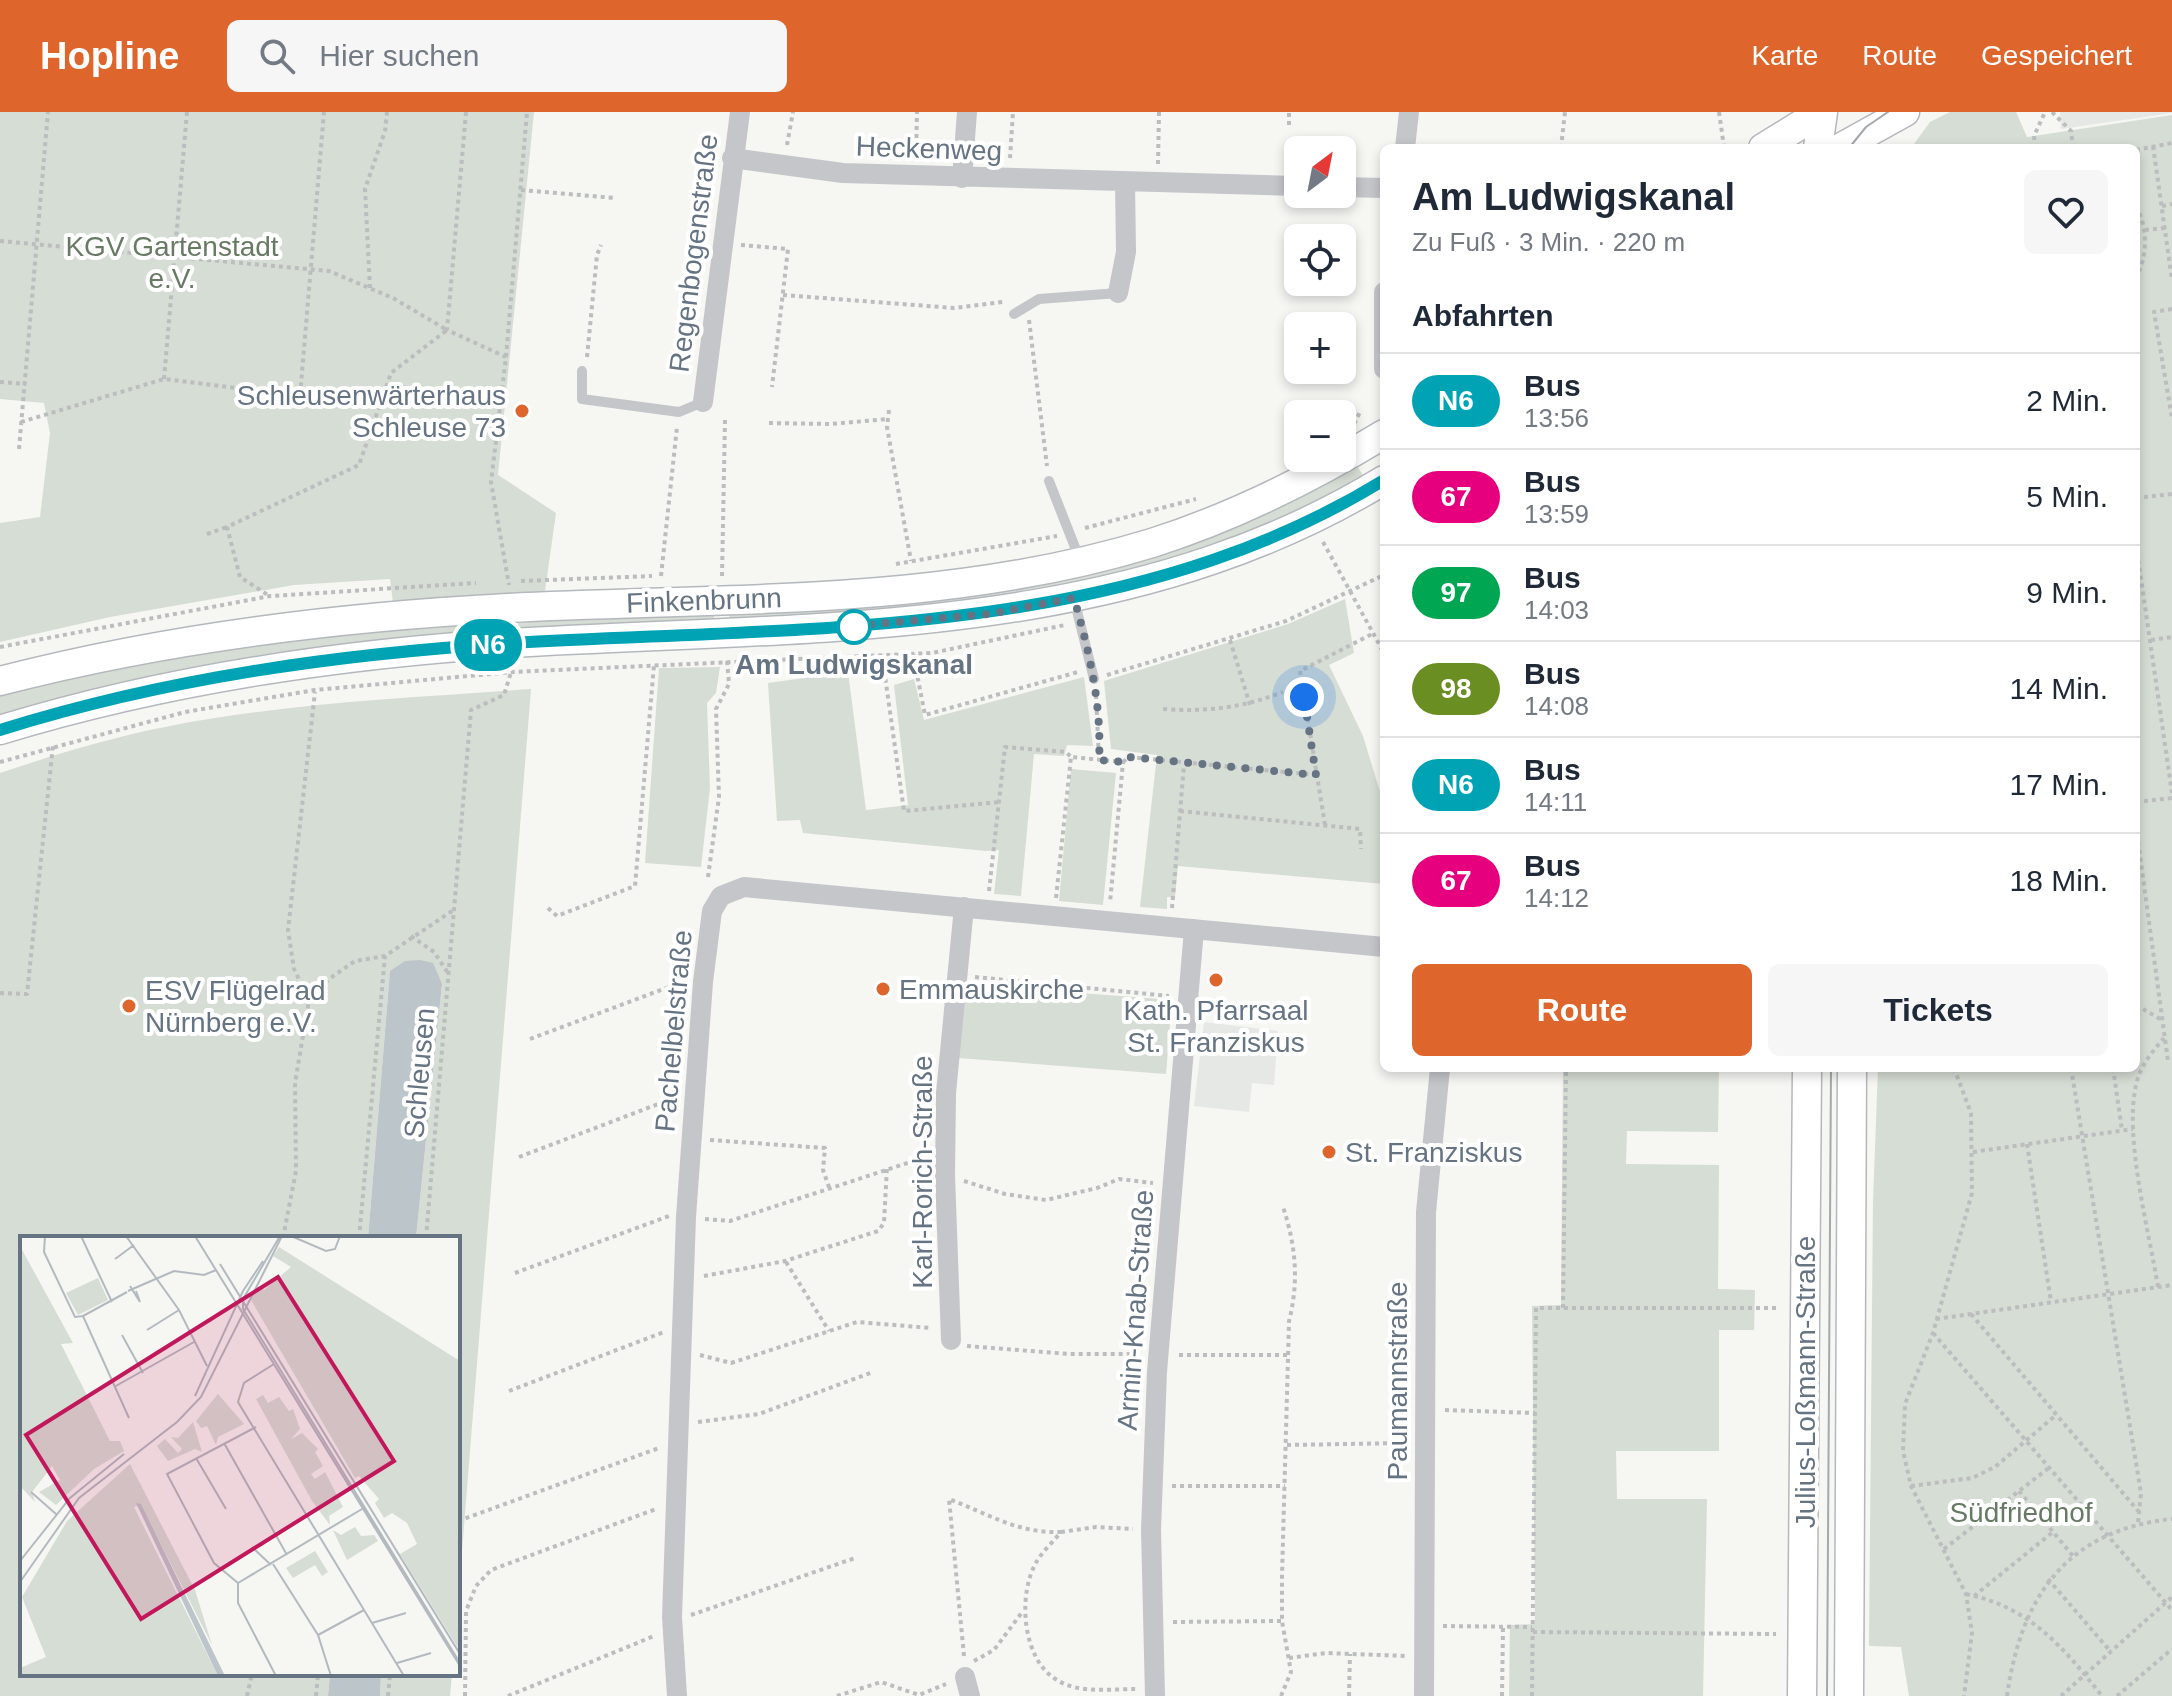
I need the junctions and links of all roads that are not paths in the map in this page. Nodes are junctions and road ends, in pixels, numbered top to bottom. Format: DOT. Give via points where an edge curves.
graph roads {
  1 [pos="740,112"];
  2 [pos="967,112"];
  3 [pos="1409,112"];
  4 [pos="1822,112"];
  5 [pos="1905,112"];
  6 [pos="1872,130"];
  7 [pos="1405,144"];
  8 [pos="1770,144"];
  9 [pos="1818,144"];
  10 [pos="1847,144"];
  11 [pos="732,158"];
  12 [pos="962,178"];
  13 [pos="1125,182"];
  14 [pos="1284,186"];
  15 [pos="1356,187"];
  16 [pos="1380,188"];
  17 [pos="1118,293"];
  18 [pos="1014,314"];
  19 [pos="582,371"];
  20 [pos="703,402"];
  21 [pos="1380,436"];
  22 [pos="1049,481"];
  23 [pos="1380,482"];
  24 [pos="1081,562"];
  25 [pos="1074,598"];
  26 [pos="1093,674"];
  27 [pos="0,681"];
  28 [pos="0,730"];
  29 [pos="964,907"];
  30 [pos="1194,929"];
  31 [pos="1380,947"];
  32 [pos="1440,1072"];
  33 [pos="1807,1072"];
  34 [pos="1852,1072"];
  35 [pos="951,1335"];
  36 [pos="1155,1692"];
  37 [pos="677,1696"];
  38 [pos="1424,1696"];
  39 [pos="1802,1696"];
  40 [pos="1849,1696"];
  1 -- 11 [label="street, Regenbogenstraße"];
  2 -- 12 [label="street"];
  3 -- 7 [label="street"];
  4 -- 8 [label="main road"];
  4 -- 9 [label="main road"];
  5 -- 6 [label="main road"];
  6 -- 10 [label="main road"];
  11 -- 12 [label="street, Heckenweg" via="843,173"];
  11 -- 20 [label="street, Regenbogenstraße"];
  12 -- 13 [label="street, Heckenweg"];
  13 -- 14 [label="street, Heckenweg"];
  13 -- 17 [label="street" via="1126,252"];
  15 -- 16 [label="street"];
  17 -- 18 [label="lane" via="1039,299"];
  19 -- 20 [label="lane" via="582,399 679,412"];
  21 -- 24 [label="main road, Finkenbrunn" via="1238,511"];
  22 -- 24 [label="lane"];
  23 -- 25 [label="main road, Finkenbrunn" via="1229,552"];
  24 -- 27 [label="main road, Finkenbrunn" via="898,590 509,608 258,630 135,650"];
  25 -- 26 [label="lane"];
  25 -- 28 [label="main road, Finkenbrunn" via="899,623 510,643 275,667 151,690"];
  29 -- 30 [label="street, Pachelbelstraße"];
  29 -- 35 [label="street, Karl-Rorich-Straße" via="946,1093"];
  29 -- 37 [label="street, Pachelbelstraße" via="744,887 721,896 712,911 686,1217 672,1623"];
  30 -- 31 [label="street, Pachelbelstraße"];
  30 -- 36 [label="street, Armin-Knab-Straße" via="1158,1355 1151,1530"];
  32 -- 38 [label="street, Paumannstraße" via="1426,1212"];
  33 -- 39 [label="main road, Julius-Loßmann-Straße"];
  34 -- 40 [label="main road, Julius-Loßmann-Straße"];
}
